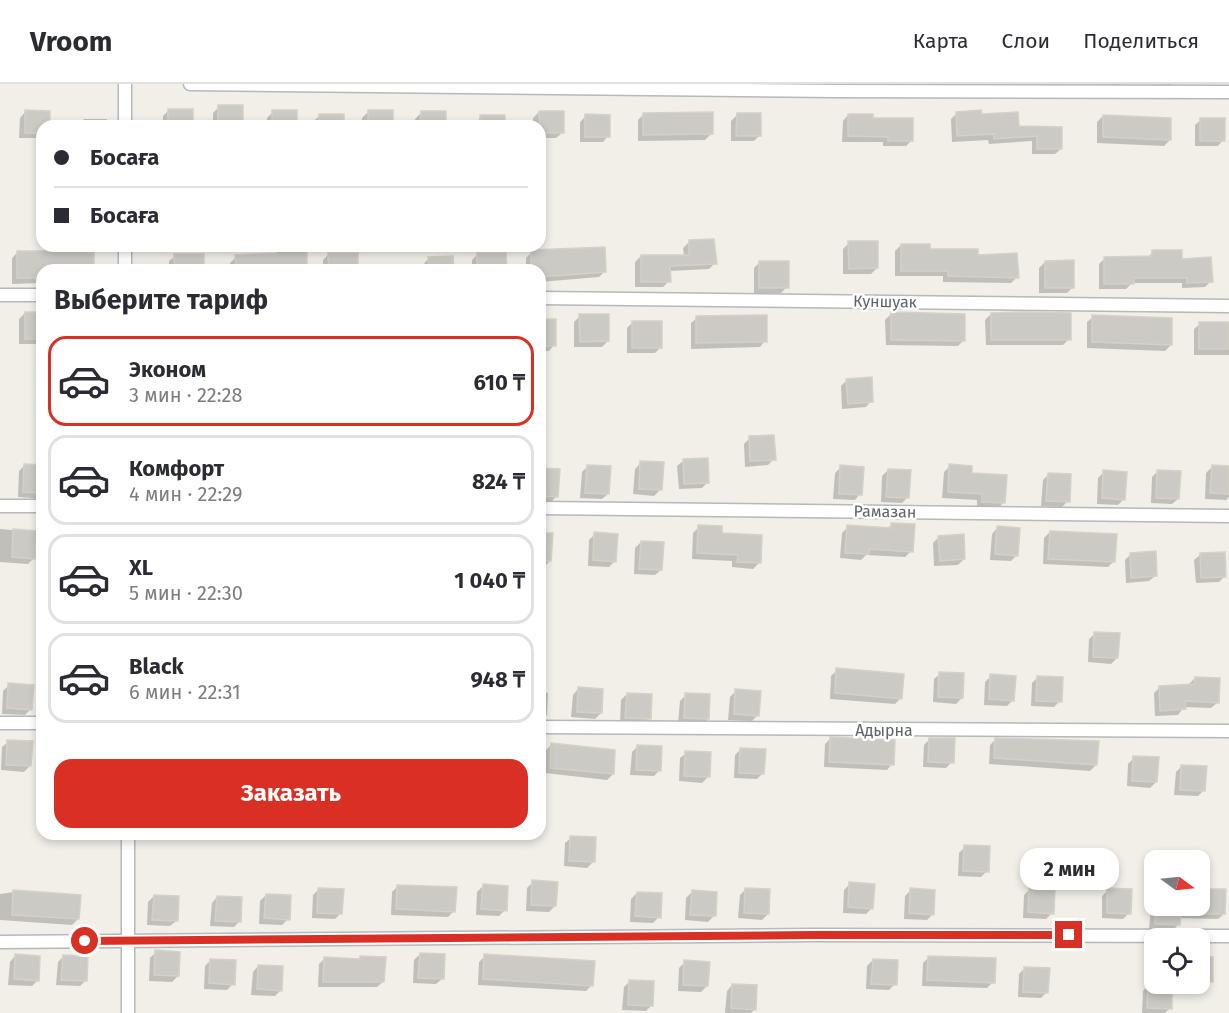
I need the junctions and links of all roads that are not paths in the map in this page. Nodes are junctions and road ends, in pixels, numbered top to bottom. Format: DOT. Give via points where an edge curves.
graph roads {
  1 [pos="125,84"];
  2 [pos="190,84"];
  3 [pos="1229,92"];
  4 [pos="125,120"];
  5 [pos="0,295"];
  6 [pos="36,295"];
  7 [pos="546,298"];
  8 [pos="1229,306"];
  9 [pos="0,506"];
  10 [pos="36,506"];
  11 [pos="546,508"];
  12 [pos="1229,516"];
  13 [pos="0,723"];
  14 [pos="36,723"];
  15 [pos="546,727"];
  16 [pos="1229,732"];
  17 [pos="128,840"];
  18 [pos="1229,936"];
  19 [pos="128,941"];
  20 [pos="0,942"];
  21 [pos="128,1013"];
  1 -- 4 [label="street"];
  2 -- 3 [label="street"];
  5 -- 6 [label="street"];
  7 -- 8 [label="street, Куншуак"];
  9 -- 10 [label="street"];
  11 -- 12 [label="street, Рамазан"];
  13 -- 14 [label="street"];
  15 -- 16 [label="street, Адырна"];
  17 -- 19 [label="street"];
  18 -- 19 [label="street"];
  19 -- 20 [label="street"];
  19 -- 21 [label="street"];
}
